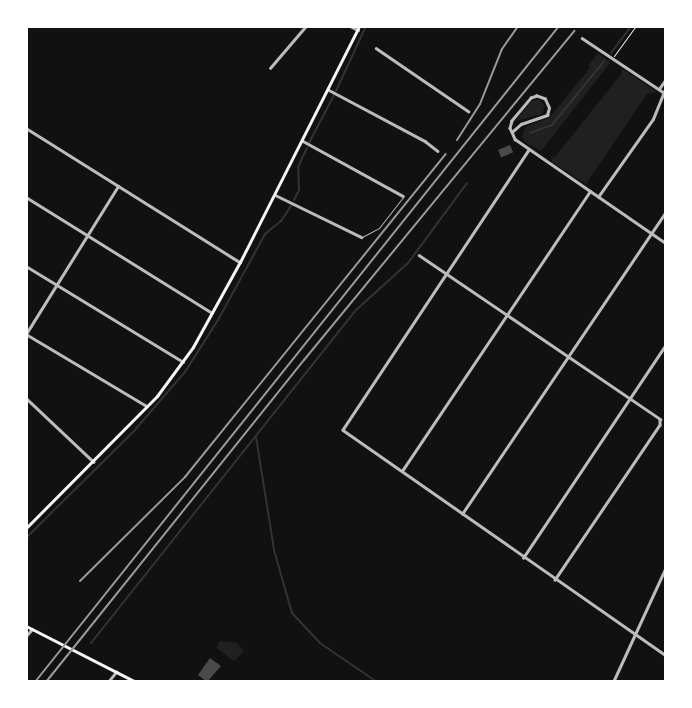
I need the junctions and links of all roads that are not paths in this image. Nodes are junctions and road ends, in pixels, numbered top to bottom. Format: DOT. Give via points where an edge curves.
graph roads {
  1 [pos="306,26"];
  2 [pos="350,26"];
  3 [pos="359,28"];
  4 [pos="582,38"];
  5 [pos="376,48"];
  6 [pos="270,68"];
  7 [pos="666,79"];
  8 [pos="659,89"];
  9 [pos="329,90"];
  10 [pos="665,93"];
  11 [pos="468,111"];
  12 [pos="26,128"];
  13 [pos="512,132"];
  14 [pos="303,141"];
  15 [pos="530,150"];
  16 [pos="438,152"];
  17 [pos="118,186"];
  18 [pos="590,192"];
  19 [pos="275,195"];
  20 [pos="403,196"];
  21 [pos="26,197"];
  22 [pos="598,197"];
  23 [pos="666,211"];
  24 [pos="650,233"];
  25 [pos="88,236"];
  26 [pos="361,237"];
  27 [pos="666,243"];
  28 [pos="419,255"];
  29 [pos="240,262"];
  30 [pos="26,266"];
  31 [pos="447,274"];
  32 [pos="56,285"];
  33 [pos="213,314"];
  34 [pos="507,314"];
  35 [pos="26,334"];
  36 [pos="666,344"];
  37 [pos="568,355"];
  38 [pos="183,362"];
  39 [pos="631,396"];
  40 [pos="26,398"];
  41 [pos="147,406"];
  42 [pos="94,462"];
  43 [pos="402,471"];
  44 [pos="462,514"];
  45 [pos="26,528"];
  46 [pos="523,558"];
  47 [pos="666,567"];
  48 [pos="555,580"];
  49 [pos="26,626"];
  50 [pos="32,629"];
  51 [pos="635,634"];
  52 [pos="26,636"];
  53 [pos="666,655"];
  54 [pos="116,672"];
  55 [pos="108,682"];
  56 [pos="136,682"];
  57 [pos="613,682"];
  1 -- 6 [label="street"];
  2 -- 3 [label="street"];
  3 -- 9 [label="main road"];
  4 -- 8 [label="street"];
  5 -- 11 [label="street"];
  7 -- 8 [label="street"];
  8 -- 10 [label="street"];
  9 -- 14 [label="main road"];
  9 -- 16 [label="street" via="425,141"];
  10 -- 22 [label="street" via="653,119"];
  12 -- 17 [label="street"];
  13 -- 13 [label="street" via="521,124 547,115 549,108 545,99 530,98 510,124"];
  13 -- 15 [label="street" via="515,139"];
  14 -- 19 [label="main road"];
  14 -- 20 [label="street"];
  15 -- 18 [label="street"];
  15 -- 31 [label="street"];
  17 -- 25 [label="street"];
  17 -- 29 [label="street"];
  18 -- 22 [label="street"];
  18 -- 34 [label="street"];
  19 -- 26 [label="street"];
  19 -- 29 [label="main road"];
  20 -- 26 [label="lane" via="379,228"];
  21 -- 25 [label="street"];
  22 -- 24 [label="street"];
  23 -- 24 [label="street"];
  24 -- 27 [label="street"];
  24 -- 37 [label="street"];
  25 -- 32 [label="street"];
  25 -- 33 [label="street"];
  28 -- 31 [label="street"];
  29 -- 33 [label="main road"];
  30 -- 32 [label="street"];
  31 -- 34 [label="street"];
  31 -- 43 [label="street" via="343,430"];
  32 -- 35 [label="street"];
  32 -- 38 [label="street"];
  33 -- 38 [label="main road"];
  34 -- 37 [label="street"];
  34 -- 43 [label="street"];
  35 -- 41 [label="street"];
  36 -- 39 [label="street"];
  37 -- 39 [label="street"];
  37 -- 44 [label="street"];
  38 -- 41 [label="main road"];
  39 -- 46 [label="street"];
  39 -- 48 [label="street" via="660,419 660,425"];
  40 -- 42 [label="street"];
  41 -- 42 [label="main road"];
  42 -- 45 [label="main road"];
  43 -- 44 [label="street"];
  44 -- 46 [label="street"];
  46 -- 48 [label="street"];
  47 -- 51 [label="street"];
  48 -- 51 [label="street"];
  49 -- 50 [label="main road"];
  50 -- 52 [label="street"];
  50 -- 54 [label="main road"];
  51 -- 53 [label="street"];
  51 -- 57 [label="street"];
  54 -- 55 [label="street"];
  54 -- 56 [label="main road"];
}
